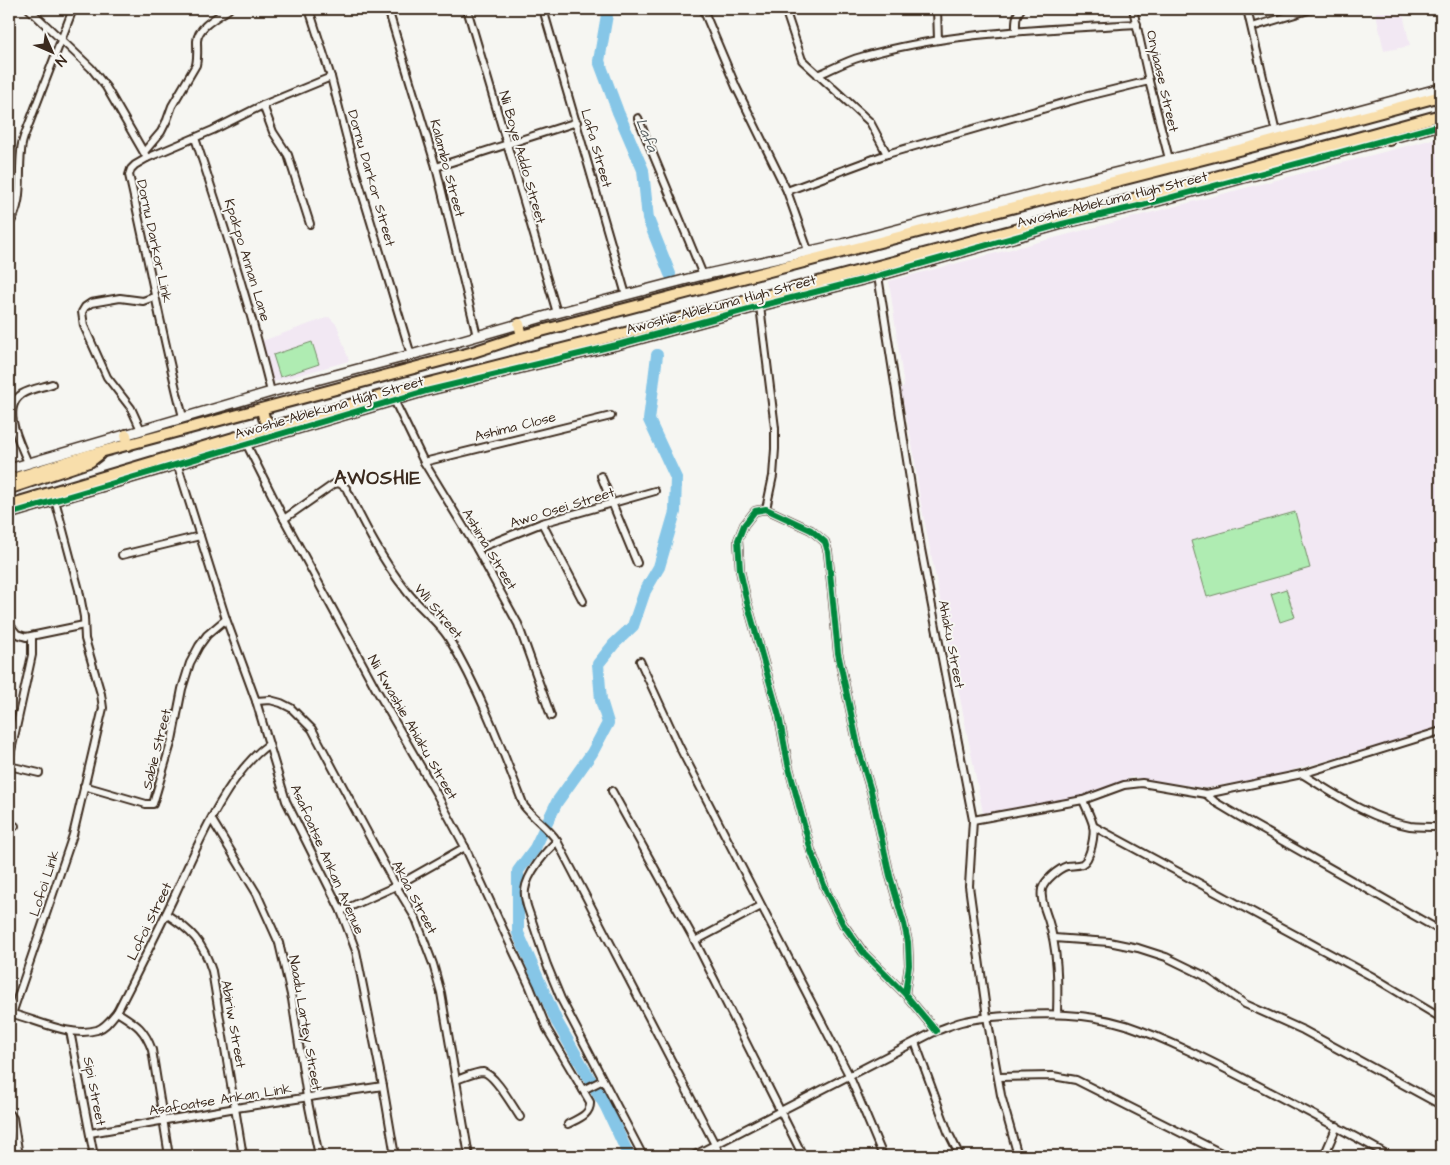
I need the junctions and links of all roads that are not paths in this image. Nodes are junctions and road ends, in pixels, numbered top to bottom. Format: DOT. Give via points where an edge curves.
graph roads {
  1 [pos="29,9"];
  2 [pos="73,9"];
  3 [pos="229,9"];
  4 [pos="309,9"];
  5 [pos="388,9"];
  6 [pos="467,9"];
  7 [pos="543,9"];
  8 [pos="703,9"];
  9 [pos="785,9"];
  10 [pos="937,9"];
  11 [pos="1021,9"];
  12 [pos="1133,9"];
  13 [pos="1247,9"];
  14 [pos="1312,9"];
  15 [pos="1137,24"];
  16 [pos="1252,27"];
  17 [pos="1016,31"];
  18 [pos="60,38"];
  19 [pos="938,40"];
  20 [pos="818,75"];
  21 [pos="331,76"];
  22 [pos="1149,81"];
  23 [pos="1441,88"];
  24 [pos="1441,96"];
  25 [pos="1428,100"];
  26 [pos="263,105"];
  27 [pos="1441,115"];
  28 [pos="1430,117"];
  29 [pos="638,118"];
  30 [pos="577,122"];
  31 [pos="1441,125"];
  32 [pos="1276,133"];
  33 [pos="1388,135"];
  34 [pos="195,138"];
  35 [pos="1240,142"];
  36 [pos="1262,144"];
  37 [pos="507,145"];
  38 [pos="887,154"];
  39 [pos="145,155"];
  40 [pos="1169,159"];
  41 [pos="436,167"];
  42 [pos="1079,186"];
  43 [pos="787,191"];
  44 [pos="1143,201"];
  45 [pos="9,224"];
  46 [pos="310,224"];
  47 [pos="809,253"];
  48 [pos="703,276"];
  49 [pos="878,276"];
  50 [pos="626,295"];
  51 [pos="154,297"];
  52 [pos="760,306"];
  53 [pos="557,313"];
  54 [pos="519,324"];
  55 [pos="477,336"];
  56 [pos="522,336"];
  57 [pos="411,355"];
  58 [pos="520,365"];
  59 [pos="52,384"];
  60 [pos="271,392"];
  61 [pos="394,400"];
  62 [pos="262,409"];
  63 [pos="611,416"];
  64 [pos="183,417"];
  65 [pos="272,427"];
  66 [pos="141,430"];
  67 [pos="127,440"];
  68 [pos="246,443"];
  69 [pos="99,454"];
  70 [pos="424,462"];
  71 [pos="28,463"];
  72 [pos="177,464"];
  73 [pos="9,469"];
  74 [pos="601,476"];
  75 [pos="9,480"];
  76 [pos="9,488"];
  77 [pos="655,491"];
  78 [pos="55,500"];
  79 [pos="612,504"];
  80 [pos="9,506"];
  81 [pos="766,509"];
  82 [pos="9,514"];
  83 [pos="284,519"];
  84 [pos="542,523"];
  85 [pos="200,536"];
  86 [pos="477,549"];
  87 [pos="122,555"];
  88 [pos="637,562"];
  89 [pos="583,601"];
  90 [pos="226,618"];
  91 [pos="9,624"];
  92 [pos="84,626"];
  93 [pos="32,636"];
  94 [pos="640,661"];
  95 [pos="256,701"];
  96 [pos="551,716"];
  97 [pos="1441,731"];
  98 [pos="269,744"];
  99 [pos="9,760"];
  100 [pos="9,766"];
  101 [pos="39,773"];
  102 [pos="1302,774"];
  103 [pos="84,786"];
  104 [pos="612,791"];
  105 [pos="1206,794"];
  106 [pos="1083,800"];
  107 [pos="212,820"];
  108 [pos="973,820"];
  109 [pos="1093,826"];
  110 [pos="1441,827"];
  111 [pos="556,841"];
  112 [pos="465,846"];
  113 [pos="396,886"];
  114 [pos="761,906"];
  115 [pos="341,910"];
  116 [pos="166,914"];
  117 [pos="1441,931"];
  118 [pos="1054,938"];
  119 [pos="695,941"];
  120 [pos="905,994"];
  121 [pos="117,1012"];
  122 [pos="10,1014"];
  123 [pos="1057,1014"];
  124 [pos="987,1017"];
  125 [pos="1441,1018"];
  126 [pos="70,1031"];
  127 [pos="936,1031"];
  128 [pos="915,1042"];
  129 [pos="849,1076"];
  130 [pos="998,1076"];
  131 [pos="456,1080"];
  132 [pos="601,1081"];
  133 [pos="383,1086"];
  134 [pos="585,1088"];
  135 [pos="307,1097"];
  136 [pos="1441,1105"];
  137 [pos="236,1108"];
  138 [pos="781,1112"];
  139 [pos="9,1114"];
  140 [pos="520,1118"];
  141 [pos="163,1120"];
  142 [pos="568,1124"];
  143 [pos="1337,1126"];
  144 [pos="90,1134"];
  145 [pos="715,1145"];
  146 [pos="19,1156"];
  147 [pos="94,1156"];
  148 [pos="169,1156"];
  149 [pos="243,1156"];
  150 [pos="319,1156"];
  151 [pos="395,1156"];
  152 [pos="469,1156"];
  153 [pos="643,1156"];
  154 [pos="693,1156"];
  155 [pos="721,1156"];
  156 [pos="803,1156"];
  157 [pos="883,1156"];
  158 [pos="960,1156"];
  159 [pos="1018,1156"];
  160 [pos="1228,1156"];
  161 [pos="1324,1156"];
  162 [pos="1390,1156"];
  1 -- 18 [label="street"];
  2 -- 18 [label="street"];
  3 -- 39 [label="street" via="202,28 198,35 196,65 172,106 168,120"];
  4 -- 21 [label="street, Dornu Darkor Street"];
  5 -- 41 [label="street, Kalambo Street"];
  6 -- 37 [label="street, Nii Boye Addo Street"];
  7 -- 30 [label="street, Lafa Street"];
  8 -- 43 [label="street"];
  9 -- 20 [label="street" via="802,60"];
  10 -- 19 [label="street"];
  11 -- 17 [label="street"];
  12 -- 15 [label="street, Onyiaase Street"];
  13 -- 16 [label="street"];
  14 -- 16 [label="street"];
  15 -- 17 [label="street"];
  15 -- 22 [label="street, Onyiaase Street"];
  16 -- 32 [label="street"];
  17 -- 19 [label="street"];
  18 -- 39 [label="street" via="106,87"];
  18 -- 45 [label="street" via="25,135 20,156 20,199"];
  19 -- 20 [label="street" via="861,57"];
  20 -- 38 [label="street" via="870,122"];
  21 -- 26 [label="street, Dornu Darkor Link"];
  21 -- 57 [label="street, Dornu Darkor Street" via="354,166"];
  22 -- 38 [label="street"];
  22 -- 40 [label="street, Onyiaase Street"];
  23 -- 32 [label="street, Awoshie-Ablekuma High Street"];
  24 -- 25 [label="main road, Awoshie-Ablekuma High Street"];
  25 -- 28 [label="main road" via="1433,108"];
  25 -- 36 [label="main road, Awoshie-Ablekuma High Street"];
  26 -- 34 [label="street, Dornu Darkor Link"];
  26 -- 46 [label="street" via="273,132 288,155"];
  27 -- 28 [label="main road, Awoshie-Ablekuma High Street"];
  28 -- 33 [label="main road, Awoshie-Ablekuma High Street"];
  29 -- 48 [label="street"];
  30 -- 37 [label="street"];
  30 -- 50 [label="street, Lafa Street"];
  31 -- 33 [label="street, Awoshie-Ablekuma High Street"];
  32 -- 35 [label="street, Awoshie-Ablekuma High Street"];
  33 -- 44 [label="main road, Awoshie-Ablekuma High Street"];
  34 -- 39 [label="street, Dornu Darkor Link"];
  34 -- 60 [label="street, Kpakpo Annan Lane" via="254,323"];
  35 -- 36 [label="main road"];
  35 -- 40 [label="street, Awoshie-Ablekuma High Street"];
  36 -- 42 [label="main road, Awoshie-Ablekuma High Street"];
  37 -- 41 [label="street"];
  37 -- 53 [label="street, Nii Boye Addo Street"];
  38 -- 43 [label="street"];
  39 -- 51 [label="street, Dornu Darkor Link" via="129,175"];
  40 -- 42 [label="street, Awoshie-Ablekuma High Street"];
  41 -- 55 [label="street, Kalambo Street"];
  42 -- 47 [label="street, Awoshie-Ablekuma High Street"];
  42 -- 56 [label="main road, Awoshie-Ablekuma High Street"];
  43 -- 47 [label="street"];
  44 -- 49 [label="street, Awoshie-Ablekuma High Street"];
  44 -- 58 [label="main road, Awoshie-Ablekuma High Street"];
  47 -- 48 [label="street, Awoshie-Ablekuma High Street"];
  48 -- 50 [label="street, Awoshie-Ablekuma High Street"];
  49 -- 52 [label="street, Awoshie-Ablekuma High Street"];
  49 -- 108 [label="street, Ahiaku Street" via="921,549"];
  50 -- 53 [label="street, Awoshie-Ablekuma High Street"];
  51 -- 64 [label="street, Dornu Darkor Link"];
  51 -- 66 [label="street" via="91,303 82,312 84,326 107,377 131,408"];
  52 -- 58 [label="street, Awoshie-Ablekuma High Street" via="621,344"];
  52 -- 81 [label="street" via="775,449"];
  53 -- 54 [label="street, Awoshie-Ablekuma High Street"];
  54 -- 55 [label="street, Awoshie-Ablekuma High Street"];
  54 -- 56 [label="main road"];
  55 -- 57 [label="street, Awoshie-Ablekuma High Street"];
  56 -- 62 [label="main road, Awoshie-Ablekuma High Street"];
  57 -- 60 [label="street, Awoshie-Ablekuma High Street"];
  58 -- 61 [label="street, Awoshie-Ablekuma High Street"];
  58 -- 65 [label="main road, Awoshie-Ablekuma High Street" via="406,389"];
  59 -- 71 [label="street" via="22,394 11,408"];
  60 -- 64 [label="street, Awoshie-Ablekuma High Street"];
  61 -- 68 [label="street, Awoshie-Ablekuma High Street"];
  61 -- 70 [label="street, Ashima Street"];
  62 -- 65 [label="main road" via="264,418"];
  62 -- 67 [label="main road, Awoshie-Ablekuma High Street"];
  63 -- 70 [label="street, Ashima Close"];
  64 -- 66 [label="street, Awoshie-Ablekuma High Street"];
  65 -- 80 [label="main road, Awoshie-Ablekuma High Street"];
  66 -- 67 [label="street, Awoshie-Ablekuma High Street"];
  67 -- 69 [label="main road, Awoshie-Ablekuma High Street"];
  67 -- 71 [label="street, Awoshie-Ablekuma High Street"];
  68 -- 72 [label="street, Awoshie-Ablekuma High Street"];
  68 -- 83 [label="street, Nii Kwashie Ahiaku Street"];
  69 -- 75 [label="main road, Awoshie-Ablekuma High Street"];
  69 -- 76 [label="highway" via="90,461"];
  70 -- 86 [label="street, Ashima Street"];
  71 -- 73 [label="street, Awoshie-Ablekuma High Street"];
  72 -- 78 [label="street, Awoshie-Ablekuma High Street"];
  72 -- 85 [label="street, Asafoatse Ankan Avenue"];
  74 -- 79 [label="street"];
  77 -- 79 [label="street, Awo Osei Street"];
  78 -- 82 [label="street, Awoshie-Ablekuma High Street"];
  78 -- 92 [label="street" via="79,590"];
  79 -- 84 [label="street, Awo Osei Street"];
  79 -- 88 [label="street"];
  81 -- 120 [label="street" via="811,530 825,542 828,552 838,653 859,751 908,942"];
  81 -- 120 [label="street" via="755,511 744,525 738,540 738,556 811,851 827,894 843,924 863,952"];
  83 -- 111 [label="street, Wli Street" via="334,484 339,483 346,488 398,580 446,634 491,725 524,806"];
  83 -- 112 [label="street, Nii Kwashie Ahiaku Street"];
  84 -- 86 [label="street, Awo Osei Street"];
  84 -- 89 [label="street"];
  85 -- 87 [label="street"];
  85 -- 90 [label="street, Asafoatse Ankan Avenue"];
  86 -- 96 [label="street, Ashima Street" via="518,624"];
  90 -- 95 [label="street, Asafoatse Ankan Avenue"];
  90 -- 103 [label="street, Sabie Street" via="207,635 190,664 153,804"];
  91 -- 93 [label="street" via="17,634"];
  92 -- 93 [label="street"];
  92 -- 103 [label="street" via="103,708"];
  93 -- 99 [label="street" via="32,655"];
  94 -- 114 [label="street" via="678,746"];
  95 -- 98 [label="street, Asafoatse Ankan Avenue"];
  95 -- 113 [label="street, Akaa Street" via="281,702 312,729"];
  97 -- 102 [label="street"];
  98 -- 107 [label="street, Lofoi Street" via="247,763"];
  98 -- 115 [label="street, Asafoatse Ankan Avenue" via="286,801"];
  100 -- 101 [label="street"];
  102 -- 105 [label="street"];
  102 -- 110 [label="street" via="1370,814 1412,826"];
  103 -- 122 [label="street, Lofoi Link" via="72,835"];
  104 -- 119 [label="street"];
  105 -- 106 [label="street" via="1142,783 1124,785"];
  105 -- 117 [label="street" via="1240,817"];
  106 -- 108 [label="street"];
  106 -- 109 [label="street"];
  107 -- 116 [label="street, Lofoi Street"];
  107 -- 135 [label="street, Naadu Lartey Street" via="257,894 278,943 292,999"];
  108 -- 124 [label="street, Ahiaku Street" via="969,886"];
  109 -- 118 [label="street" via="1088,859 1079,865 1066,866 1043,887 1041,896"];
  109 -- 125 [label="street" via="1373,977"];
  111 -- 132 [label="street" via="541,857 527,884 525,896 547,965"];
  111 -- 145 [label="street"];
  112 -- 113 [label="street"];
  112 -- 134 [label="street, Nii Kwashie Ahiaku Street" via="547,1029"];
  113 -- 115 [label="street"];
  113 -- 131 [label="street, Akaa Street" via="416,919 433,964"];
  114 -- 119 [label="street"];
  114 -- 129 [label="street"];
  115 -- 133 [label="street, Asafoatse Ankan Avenue" via="356,951"];
  116 -- 121 [label="street, Lofoi Street"];
  116 -- 137 [label="street, Abiriw Street" via="186,927 208,957"];
  118 -- 123 [label="street" via="1058,970"];
  118 -- 136 [label="street" via="1109,942 1166,957 1203,976 1245,1004 1303,1030"];
  119 -- 138 [label="street"];
  120 -- 127 [label="street"];
  121 -- 126 [label="street, Lofoi Street" via="108,1024 98,1030"];
  121 -- 141 [label="street" via="139,1026 147,1036"];
  122 -- 126 [label="street, Lofoi Street"];
  123 -- 124 [label="street"];
  123 -- 143 [label="street" via="1097,1018 1162,1039"];
  124 -- 127 [label="street"];
  124 -- 130 [label="street, Ahiaku Street"];
  126 -- 144 [label="street, Sipi Street"];
  127 -- 128 [label="street"];
  128 -- 129 [label="street"];
  128 -- 158 [label="street"];
  129 -- 138 [label="street"];
  129 -- 157 [label="street"];
  130 -- 159 [label="street, Ahiaku Street"];
  130 -- 160 [label="street" via="1053,1076 1076,1080"];
  131 -- 140 [label="street" via="482,1072 487,1074 497,1083"];
  131 -- 152 [label="street, Akaa Street"];
  132 -- 134 [label="street"];
  132 -- 153 [label="street"];
  133 -- 135 [label="street, Asafoatse Ankan Link"];
  133 -- 151 [label="street, Asafoatse Ankan Avenue"];
  134 -- 142 [label="street, Nii Kwashie Ahiaku Street" via="590,1102 588,1112"];
  135 -- 137 [label="street, Asafoatse Ankan Link"];
  135 -- 150 [label="street, Naadu Lartey Street"];
  137 -- 141 [label="street, Asafoatse Ankan Link"];
  137 -- 149 [label="street, Abiriw Street"];
  138 -- 145 [label="street"];
  138 -- 156 [label="street"];
  139 -- 146 [label="street" via="13,1118"];
  141 -- 144 [label="street, Asafoatse Ankan Link"];
  141 -- 148 [label="street"];
  143 -- 161 [label="street"];
  143 -- 162 [label="street"];
  144 -- 147 [label="street, Sipi Street"];
  145 -- 154 [label="street"];
  145 -- 155 [label="street"];
}
